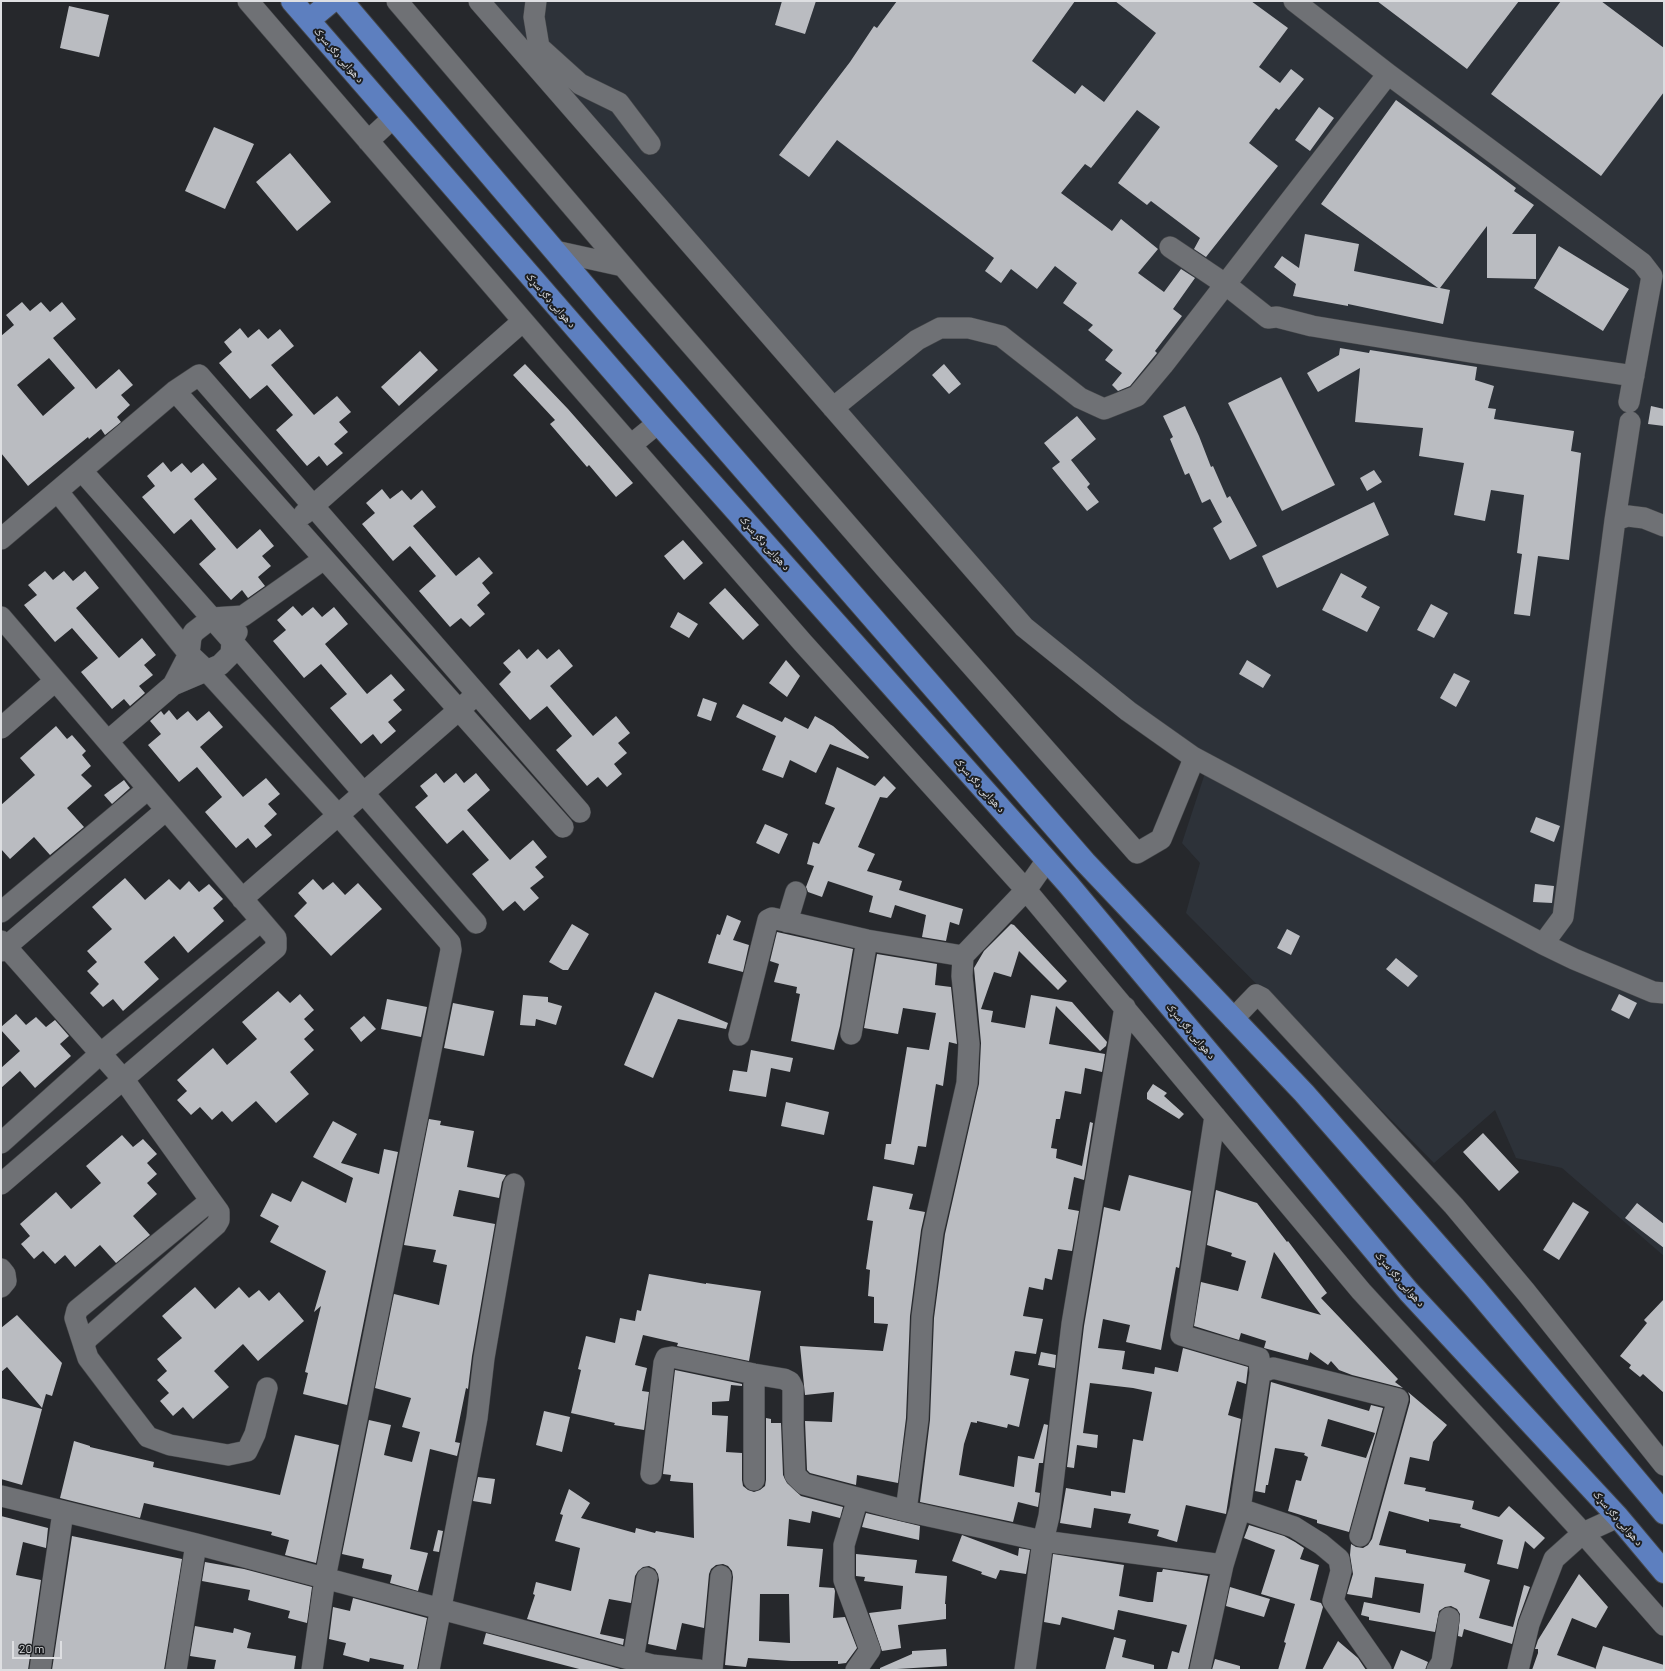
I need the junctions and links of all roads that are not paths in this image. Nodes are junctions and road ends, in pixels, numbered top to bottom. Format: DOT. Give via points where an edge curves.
graph roads {
  1 [pos="248,1"];
  2 [pos="292,1"];
  3 [pos="332,1"];
  4 [pos="342,1"];
  5 [pos="396,1"];
  6 [pos="479,1"];
  7 [pos="536,1"];
  8 [pos="1294,1"];
  9 [pos="309,20"];
  10 [pos="1388,74"];
  11 [pos="393,118"];
  12 [pos="368,141"];
  13 [pos="650,144"];
  14 [pos="1170,247"];
  15 [pos="555,251"];
  16 [pos="623,266"];
  17 [pos="1225,284"];
  18 [pos="523,321"];
  19 [pos="1634,376"];
  20 [pos="175,391"];
  21 [pos="833,408"];
  22 [pos="658,423"];
  23 [pos="631,445"];
  24 [pos="82,471"];
  25 [pos="58,492"];
  26 [pos="314,505"];
  27 [pos="1615,520"];
  28 [pos="293,524"];
  29 [pos="1664,526"];
  30 [pos="1,539"];
  31 [pos="324,559"];
  32 [pos="243,616"];
  33 [pos="1,617"];
  34 [pos="212,618"];
  35 [pos="232,641"];
  36 [pos="189,654"];
  37 [pos="207,671"];
  38 [pos="55,681"];
  39 [pos="173,685"];
  40 [pos="478,694"];
  41 [pos="459,710"];
  42 [pos="1,728"];
  43 [pos="108,741"];
  44 [pos="1193,757"];
  45 [pos="148,789"];
  46 [pos="364,794"];
  47 [pos="166,810"];
  48 [pos="580,812"];
  49 [pos="339,816"];
  50 [pos="563,827"];
  51 [pos="1047,860"];
  52 [pos="1026,890"];
  53 [pos="796,892"];
  54 [pos="242,899"];
  55 [pos="1,912"];
  56 [pos="261,921"];
  57 [pos="787,922"];
  58 [pos="476,923"];
  59 [pos="867,940"];
  60 [pos="1543,944"];
  61 [pos="3,947"];
  62 [pos="964,956"];
  63 [pos="1664,993"];
  64 [pos="1125,1007"];
  65 [pos="1233,1018"];
  66 [pos="851,1034"];
  67 [pos="739,1035"];
  68 [pos="100,1054"];
  69 [pos="124,1080"];
  70 [pos="1216,1116"];
  71 [pos="1,1143"];
  72 [pos="1,1184"];
  73 [pos="514,1184"];
  74 [pos="210,1202"];
  75 [pos="1,1269"];
  76 [pos="1,1287"];
  77 [pos="84,1346"];
  78 [pos="1260,1373"];
  79 [pos="754,1374"];
  80 [pos="266,1388"];
  81 [pos="1664,1465"];
  82 [pos="651,1474"];
  83 [pos="754,1480"];
  84 [pos="1,1496"];
  85 [pos="858,1498"];
  86 [pos="1240,1509"];
  87 [pos="906,1510"];
  88 [pos="63,1512"];
  89 [pos="1664,1513"];
  90 [pos="1618,1517"];
  91 [pos="1583,1533"];
  92 [pos="1360,1536"];
  93 [pos="1043,1541"];
  94 [pos="196,1544"];
  95 [pos="1223,1565"];
  96 [pos="1664,1572"];
  97 [pos="721,1576"];
  98 [pos="325,1578"];
  99 [pos="647,1578"];
  100 [pos="440,1608"];
  101 [pos="1450,1618"];
  102 [pos="1664,1626"];
  103 [pos="645,1665"];
  104 [pos="40,1670"];
  105 [pos="176,1670"];
  106 [pos="312,1670"];
  107 [pos="429,1670"];
  108 [pos="699,1670"];
  109 [pos="712,1670"];
  110 [pos="856,1670"];
  111 [pos="1025,1670"];
  112 [pos="1200,1670"];
  113 [pos="1381,1670"];
  114 [pos="1437,1670"];
  115 [pos="1518,1670"];
  1 -- 12 [label="street"];
  2 -- 9 [label="main road, د هوایی ډګر سړک"];
  3 -- 9 [label="main road"];
  4 -- 15 [label="main road"];
  5 -- 16 [label="street"];
  6 -- 21 [label="street"];
  7 -- 13 [label="street" via="534,18 539,47 580,84 619,103"];
  8 -- 10 [label="street"];
  9 -- 11 [label="main road, د هوایی ډګر سړک"];
  10 -- 17 [label="street"];
  10 -- 19 [label="street" via="1642,263 1652,276"];
  11 -- 12 [label="street"];
  11 -- 22 [label="main road, د هوایی ډګر سړک"];
  12 -- 18 [label="street"];
  14 -- 17 [label="street"];
  15 -- 16 [label="street"];
  15 -- 65 [label="main road" via="1085,862"];
  16 -- 44 [label="street" via="1137,854 1161,839"];
  17 -- 19 [label="street" via="1268,318 1277,317 1312,326"];
  17 -- 21 [label="street" via="1137,396 1104,409 1080,398 1001,336 969,328 940,328 917,340"];
  18 -- 23 [label="street"];
  18 -- 26 [label="street"];
  19 -- 27 [label="street"];
  20 -- 24 [label="street"];
  20 -- 26 [label="street" via="199,375"];
  20 -- 28 [label="street"];
  21 -- 44 [label="street" via="1024,627 1128,711"];
  22 -- 23 [label="street"];
  22 -- 51 [label="main road, د هوایی ډګر سړک"];
  23 -- 52 [label="street" via="803,643"];
  24 -- 25 [label="street"];
  24 -- 34 [label="street"];
  25 -- 30 [label="street"];
  25 -- 36 [label="street"];
  26 -- 28 [label="street"];
  26 -- 40 [label="street"];
  27 -- 29 [label="street" via="1628,516 1644,518"];
  27 -- 60 [label="street" via="1563,917"];
  28 -- 31 [label="street"];
  31 -- 32 [label="street"];
  31 -- 41 [label="street"];
  32 -- 34 [label="street"];
  32 -- 35 [label="street"];
  33 -- 38 [label="street"];
  34 -- 35 [label="street"];
  34 -- 36 [label="street" via="194,632"];
  35 -- 37 [label="street" via="231,654 220,665"];
  35 -- 46 [label="street"];
  36 -- 37 [label="street"];
  36 -- 39 [label="street"];
  37 -- 39 [label="street"];
  37 -- 49 [label="street"];
  38 -- 42 [label="street"];
  38 -- 43 [label="street"];
  39 -- 43 [label="street"];
  40 -- 41 [label="street"];
  40 -- 48 [label="street"];
  41 -- 46 [label="street"];
  41 -- 50 [label="street"];
  43 -- 45 [label="street"];
  44 -- 60 [label="street"];
  45 -- 47 [label="street"];
  45 -- 55 [label="street"];
  46 -- 49 [label="street"];
  46 -- 58 [label="street"];
  47 -- 54 [label="street"];
  47 -- 61 [label="street"];
  49 -- 54 [label="street"];
  49 -- 98 [label="street" via="450,943 451,950"];
  51 -- 52 [label="street"];
  51 -- 90 [label="main road, د هوایی ډګر سړک" via="1410,1292"];
  52 -- 62 [label="street"];
  52 -- 64 [label="street"];
  53 -- 57 [label="street"];
  54 -- 56 [label="street"];
  56 -- 68 [label="street"];
  56 -- 69 [label="street" via="276,938 276,948"];
  57 -- 59 [label="street"];
  57 -- 67 [label="street" via="772,918 768,920"];
  59 -- 62 [label="street"];
  59 -- 66 [label="street"];
  60 -- 63 [label="street" via="1653,992"];
  61 -- 68 [label="street"];
  62 -- 87 [label="street" via="962,976 969,1044 967,1083 933,1232 922,1317 918,1419"];
  64 -- 70 [label="street"];
  64 -- 93 [label="street" via="1072,1324 1049,1516"];
  65 -- 81 [label="street" via="1256,995 1262,998 1454,1206"];
  65 -- 89 [label="main road" via="1304,1093 1470,1282"];
  68 -- 69 [label="street"];
  68 -- 71 [label="street"];
  69 -- 72 [label="street"];
  69 -- 74 [label="street"];
  70 -- 78 [label="street" via="1181,1335 1259,1358"];
  70 -- 91 [label="street" via="1360,1291"];
  73 -- 100 [label="street" via="484,1358 477,1418"];
  74 -- 77 [label="street" via="219,1212 216,1225 87,1340"];
  74 -- 77 [label="street" via="77,1310 74,1318"];
  75 -- 76 [label="street" via="6,1281"];
  77 -- 80 [label="street" via="88,1358 148,1437 170,1445 228,1455 247,1450 255,1434"];
  78 -- 86 [label="street"];
  78 -- 92 [label="street" via="1273,1368 1398,1399"];
  79 -- 82 [label="street" via="672,1357 666,1358"];
  79 -- 83 [label="street"];
  79 -- 85 [label="street" via="784,1379 790,1382 793,1388 792,1426 795,1475 798,1480 811,1486"];
  84 -- 88 [label="street"];
  85 -- 87 [label="street"];
  85 -- 110 [label="street" via="844,1545 844,1580 870,1650"];
  86 -- 95 [label="street"];
  86 -- 113 [label="street" via="1294,1527 1339,1559 1341,1571 1333,1601"];
  87 -- 93 [label="street"];
  88 -- 94 [label="street"];
  88 -- 104 [label="street"];
  90 -- 91 [label="street"];
  90 -- 96 [label="main road, د هوایی ډګر سړک"];
  91 -- 102 [label="street"];
  91 -- 115 [label="street" via="1554,1559 1529,1624"];
  93 -- 95 [label="street"];
  93 -- 111 [label="street"];
  94 -- 98 [label="street"];
  94 -- 105 [label="street"];
  95 -- 112 [label="street"];
  97 -- 109 [label="street"];
  98 -- 100 [label="street"];
  98 -- 106 [label="street"];
  99 -- 103 [label="street"];
  100 -- 103 [label="street"];
  100 -- 107 [label="street"];
  101 -- 114 [label="street" via="1442,1662"];
  103 -- 108 [label="street"];
}
